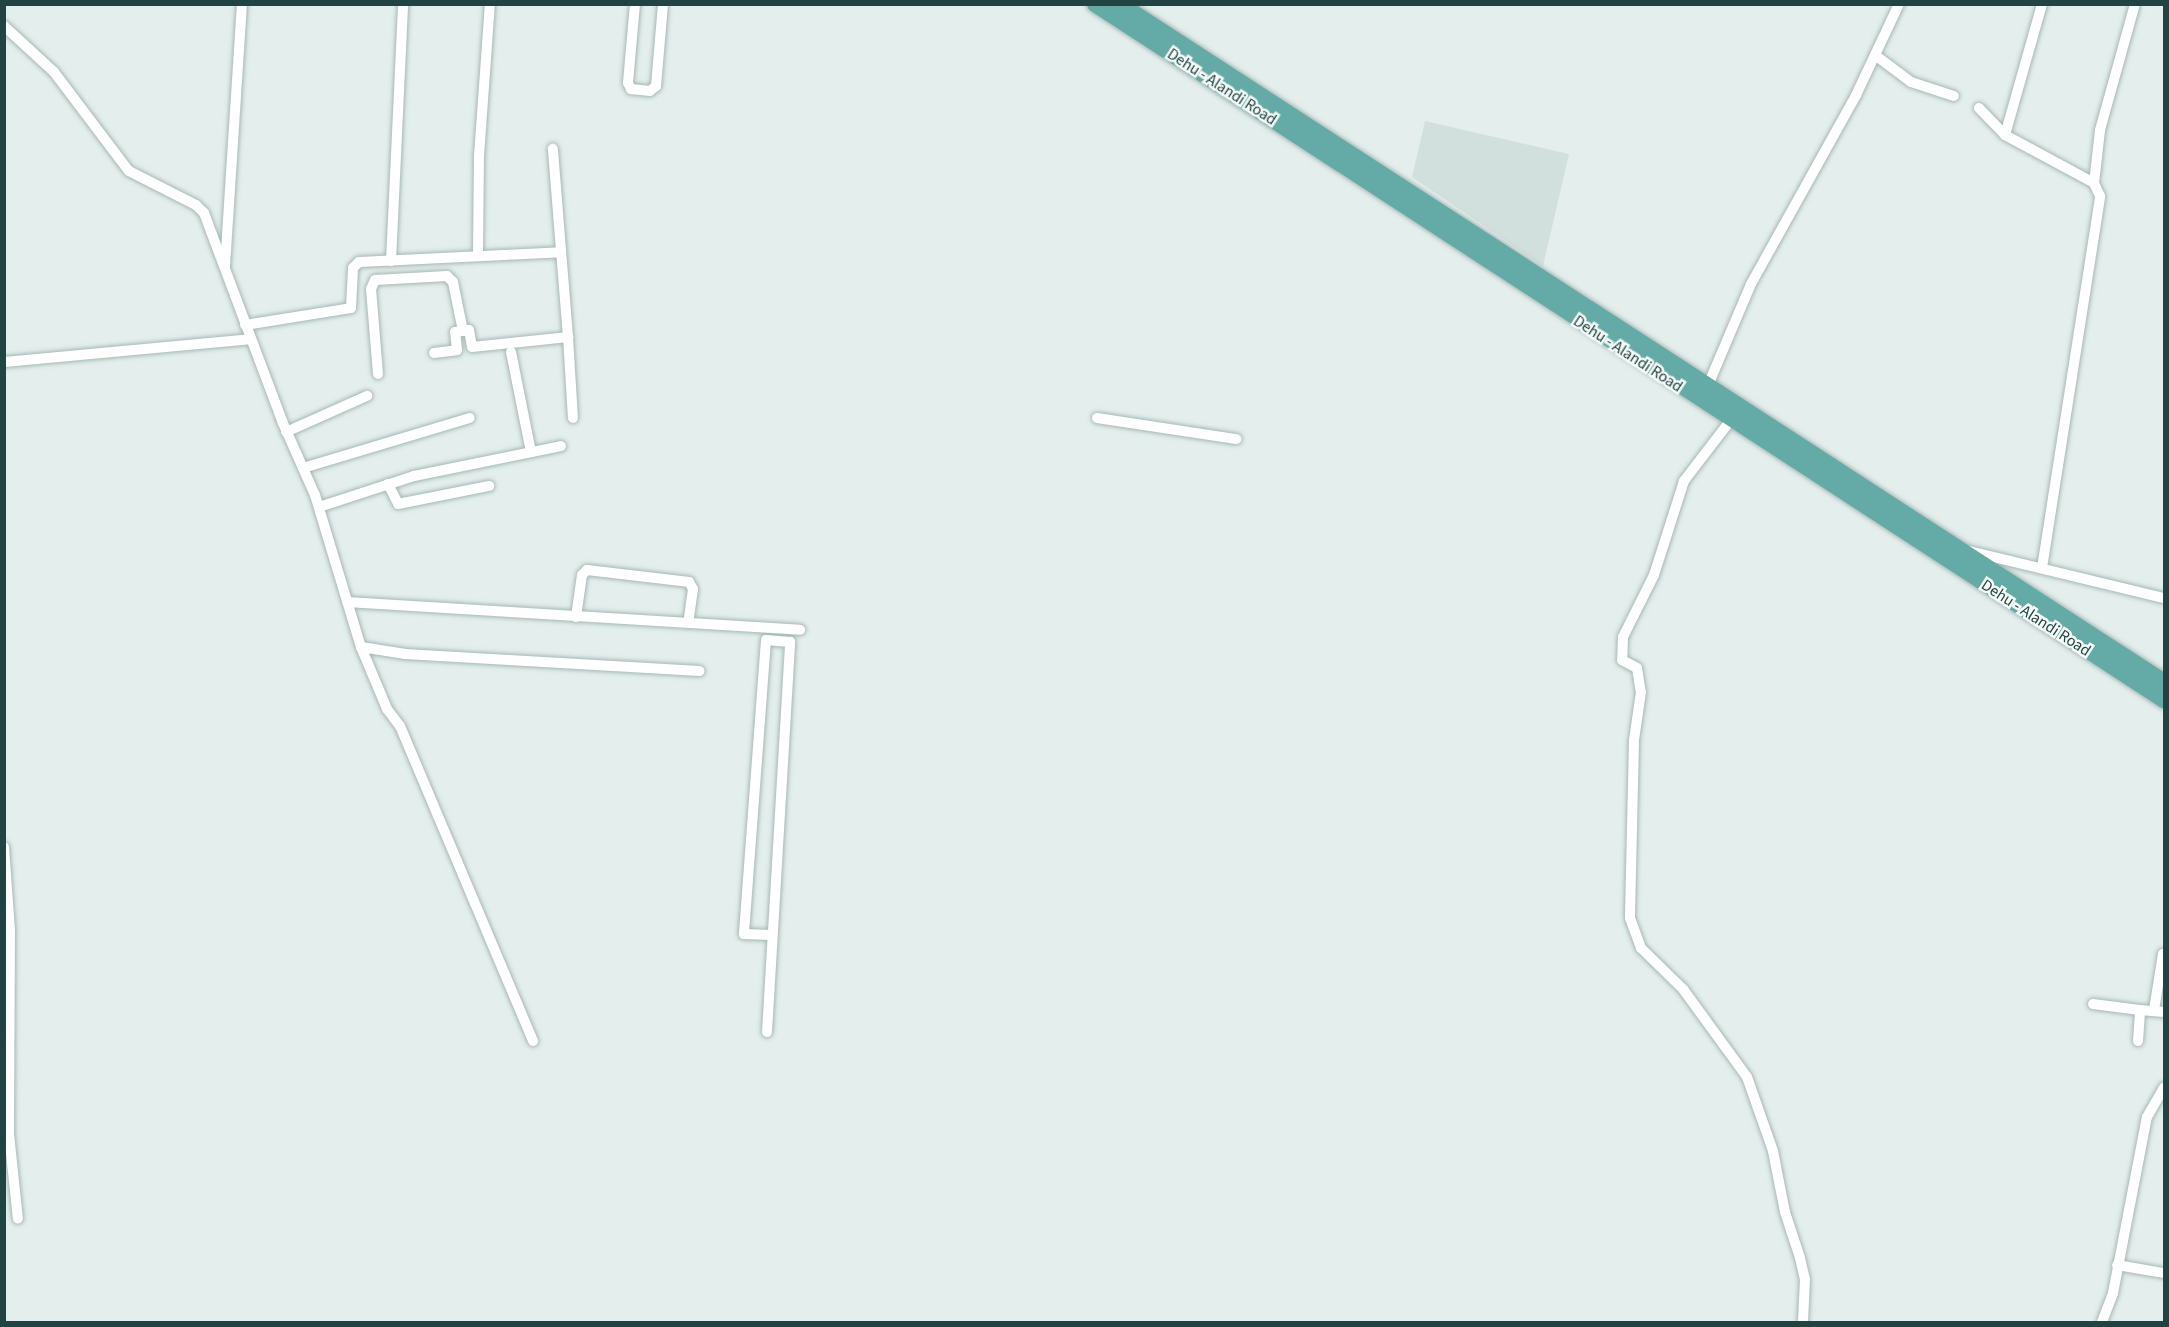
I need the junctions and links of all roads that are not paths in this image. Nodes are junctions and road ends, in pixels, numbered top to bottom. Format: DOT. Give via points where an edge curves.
graph roads {
  1 [pos="242,4"];
  2 [pos="403,4"];
  3 [pos="490,4"];
  4 [pos="635,4"];
  5 [pos="663,4"];
  6 [pos="1095,4"];
  7 [pos="1120,4"];
  8 [pos="1899,4"];
  9 [pos="2042,4"];
  10 [pos="2135,4"];
  11 [pos="4,26"];
  12 [pos="1875,55"];
  13 [pos="1954,96"];
  14 [pos="1979,108"];
  15 [pos="2006,135"];
  16 [pos="553,150"];
  17 [pos="2094,183"];
  18 [pos="478,250"];
  19 [pos="561,252"];
  20 [pos="391,261"];
  21 [pos="225,272"];
  22 [pos="245,324"];
  23 [pos="463,331"];
  24 [pos="568,337"];
  25 [pos="250,339"];
  26 [pos="511,352"];
  27 [pos="434,353"];
  28 [pos="4,362"];
  29 [pos="378,374"];
  30 [pos="1708,385"];
  31 [pos="367,396"];
  32 [pos="1700,401"];
  33 [pos="470,418"];
  34 [pos="573,418"];
  35 [pos="1097,418"];
  36 [pos="1730,421"];
  37 [pos="286,432"];
  38 [pos="1236,439"];
  39 [pos="561,446"];
  40 [pos="531,452"];
  41 [pos="303,468"];
  42 [pos="388,484"];
  43 [pos="489,486"];
  44 [pos="319,507"];
  45 [pos="1904,512"];
  46 [pos="1895,527"];
  47 [pos="1960,548"];
  48 [pos="2042,568"];
  49 [pos="2164,598"];
  50 [pos="347,602"];
  51 [pos="576,616"];
  52 [pos="688,623"];
  53 [pos="778,629"];
  54 [pos="800,630"];
  55 [pos="778,641"];
  56 [pos="361,647"];
  57 [pos="700,671"];
  58 [pos="2164,682"];
  59 [pos="2164,700"];
  60 [pos="4,847"];
  61 [pos="7,930"];
  62 [pos="772,935"];
  63 [pos="2163,954"];
  64 [pos="2093,1004"];
  65 [pos="2140,1010"];
  66 [pos="2159,1011"];
  67 [pos="767,1032"];
  68 [pos="533,1041"];
  69 [pos="2138,1041"];
  70 [pos="2164,1087"];
  71 [pos="18,1220"];
  72 [pos="2117,1265"];
  73 [pos="2164,1273"];
  74 [pos="1803,1323"];
  75 [pos="2102,1323"];
  1 -- 21 [label="street"];
  2 -- 20 [label="street"];
  3 -- 18 [label="street" via="479,156"];
  4 -- 5 [label="street" via="628,83 631,88 650,91 656,86"];
  6 -- 32 [label="main road, Dehu - Alandi Road"];
  7 -- 30 [label="main road, Dehu - Alandi Road"];
  8 -- 12 [label="street"];
  9 -- 15 [label="street"];
  10 -- 17 [label="street" via="2109,89"];
  11 -- 21 [label="street" via="54,72 129,171 196,204 204,213"];
  12 -- 13 [label="street" via="1911,82"];
  12 -- 30 [label="street" via="1816,171 1751,284"];
  14 -- 15 [label="street"];
  15 -- 17 [label="street"];
  16 -- 19 [label="street"];
  17 -- 48 [label="street" via="2100,196"];
  19 -- 20 [label="street"];
  19 -- 24 [label="street"];
  20 -- 22 [label="street" via="356,264 351,308"];
  21 -- 22 [label="street"];
  22 -- 25 [label="street"];
  23 -- 24 [label="street" via="469,330 472,347"];
  23 -- 27 [label="street" via="455,332 458,350"];
  23 -- 29 [label="street" via="453,282 447,276 375,280 371,289"];
  24 -- 34 [label="street"];
  25 -- 28 [label="street"];
  25 -- 37 [label="street"];
  26 -- 40 [label="street"];
  30 -- 32 [label="street"];
  30 -- 45 [label="main road, Dehu - Alandi Road"];
  31 -- 37 [label="street"];
  32 -- 36 [label="main road, Dehu - Alandi Road"];
  33 -- 41 [label="street"];
  35 -- 38 [label="street"];
  36 -- 46 [label="main road, Dehu - Alandi Road"];
  36 -- 74 [label="street" via="1684,481 1654,575 1623,637 1622,660 1637,668 1641,692 1634,740 1630,918 1641,948 1683,989 1747,1077 1773,1151 1785,1212 1805,1279"];
  37 -- 41 [label="street"];
  39 -- 40 [label="street"];
  40 -- 42 [label="street"];
  41 -- 44 [label="street"];
  42 -- 43 [label="street" via="398,504"];
  42 -- 44 [label="street"];
  44 -- 50 [label="street"];
  45 -- 46 [label="main road"];
  45 -- 47 [label="main road, Dehu - Alandi Road"];
  46 -- 59 [label="main road, Dehu - Alandi Road"];
  47 -- 48 [label="street"];
  47 -- 58 [label="main road, Dehu - Alandi Road"];
  48 -- 49 [label="street"];
  50 -- 51 [label="street"];
  50 -- 56 [label="street"];
  51 -- 52 [label="street"];
  51 -- 52 [label="street" via="582,575 587,570 689,582 693,589"];
  52 -- 53 [label="street"];
  53 -- 54 [label="street"];
  53 -- 55 [label="street"];
  55 -- 62 [label="street" via="790,642"];
  55 -- 62 [label="street" via="766,640 744,934"];
  56 -- 57 [label="street" via="393,654"];
  56 -- 68 [label="street" via="387,710 400,726"];
  60 -- 61 [label="street"];
  61 -- 71 [label="street" via="9,1134"];
  62 -- 67 [label="street"];
  63 -- 66 [label="street"];
  64 -- 65 [label="street"];
  65 -- 66 [label="street"];
  65 -- 69 [label="street"];
  70 -- 72 [label="street" via="2147,1117"];
  72 -- 73 [label="street"];
  72 -- 75 [label="street" via="2113,1293"];
}
